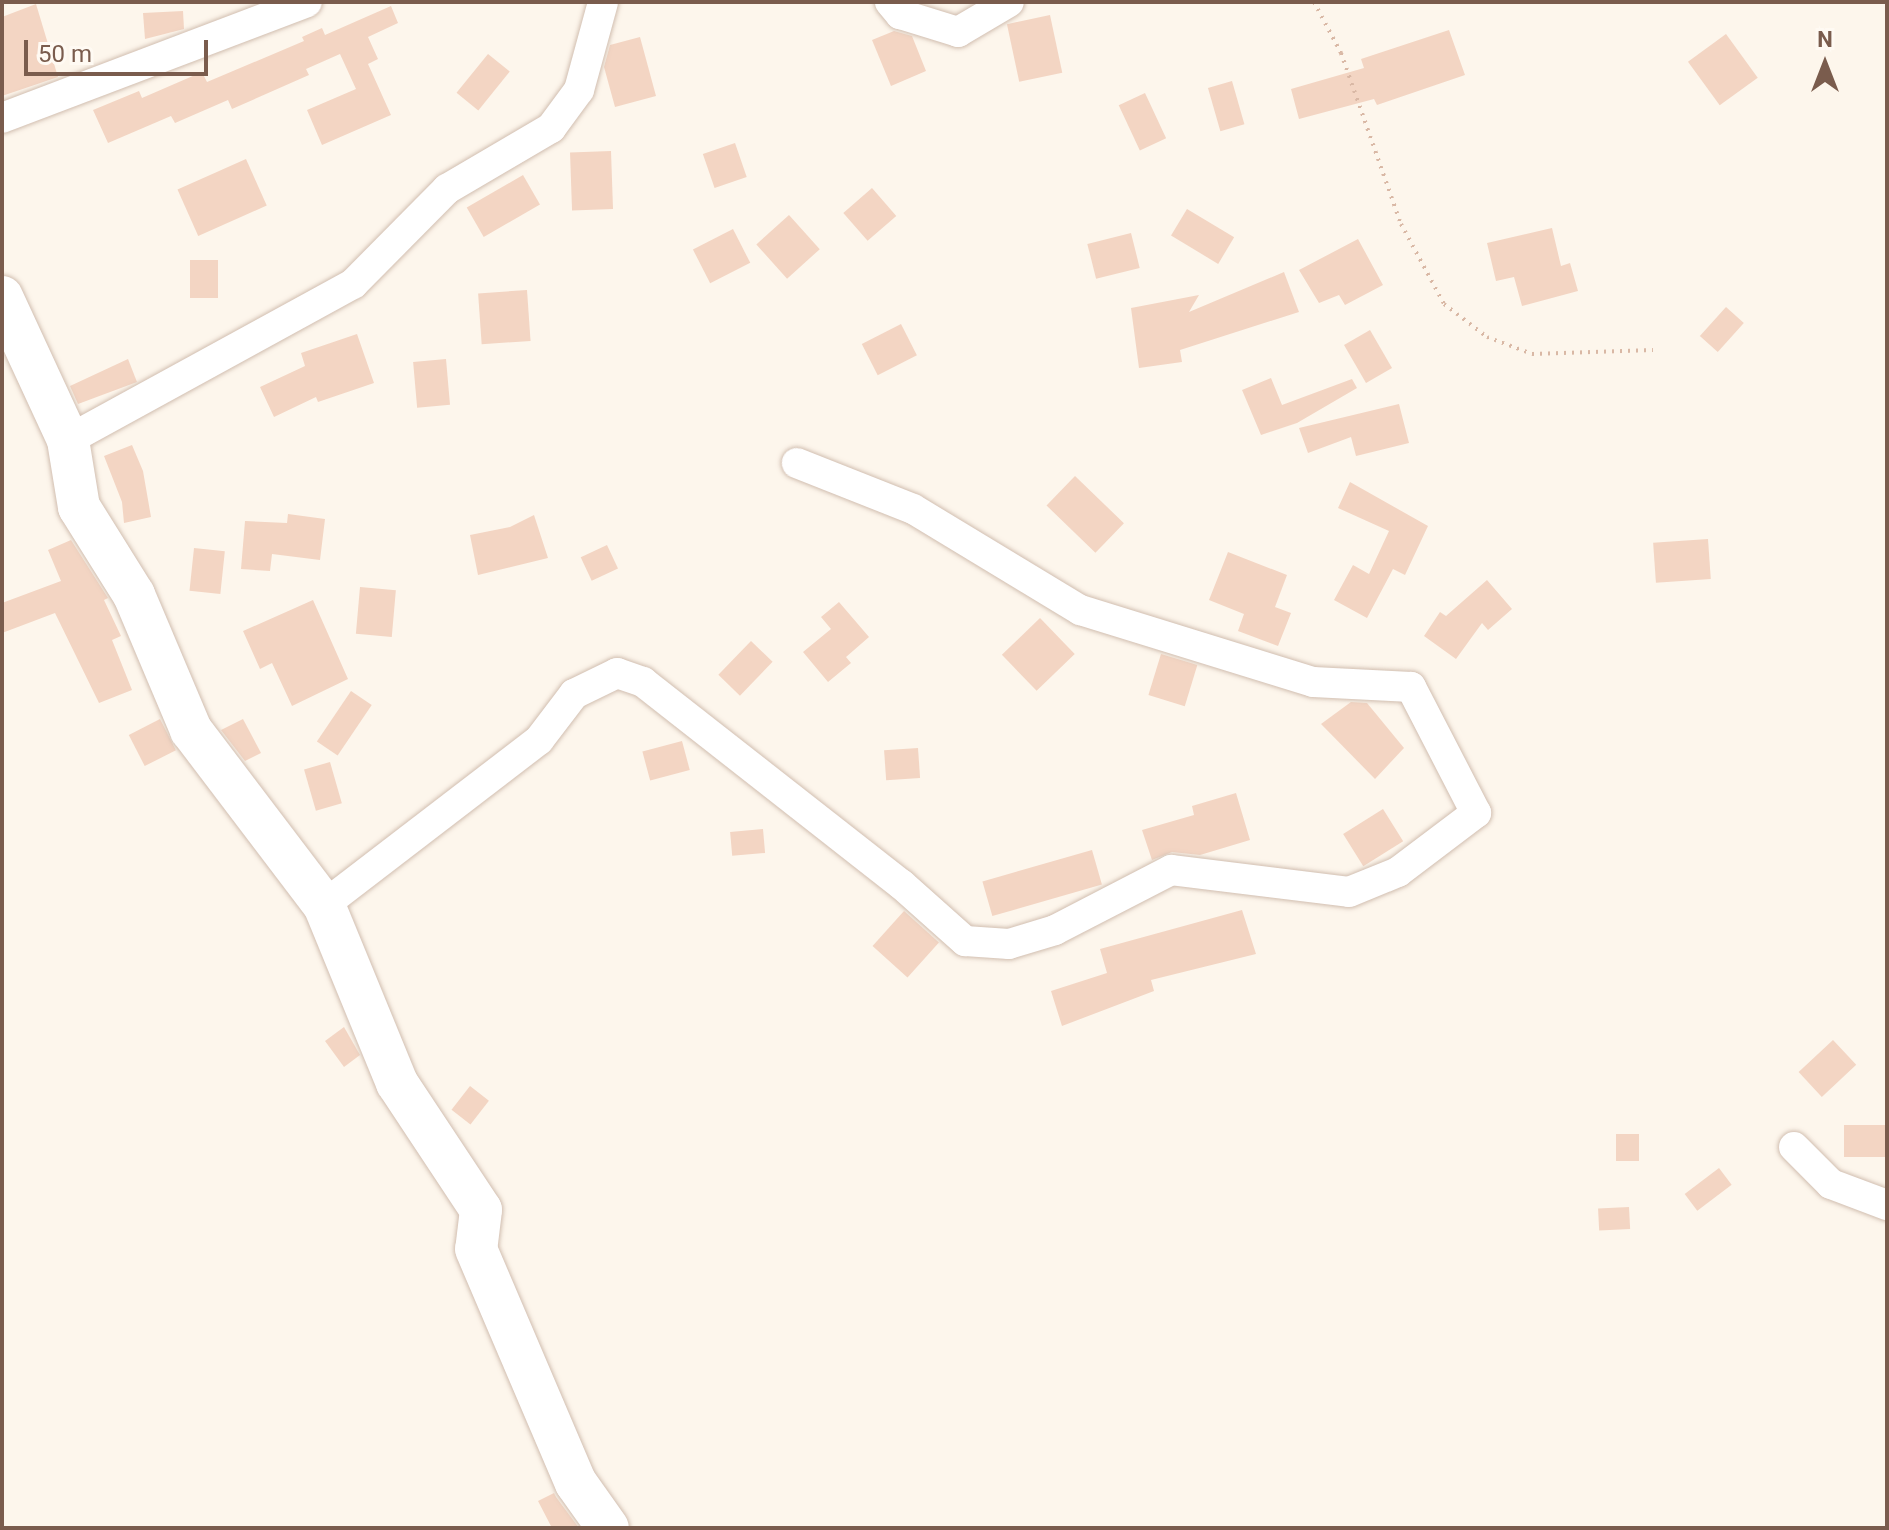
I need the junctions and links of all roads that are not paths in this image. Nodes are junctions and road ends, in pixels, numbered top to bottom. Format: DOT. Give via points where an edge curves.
graph roads {
  1 [pos="307,2"];
  2 [pos="603,2"];
  3 [pos="890,2"];
  4 [pos="1009,2"];
  5 [pos="2,118"];
  6 [pos="2,297"];
  7 [pos="68,440"];
  8 [pos="797,463"];
  9 [pos="324,905"];
  10 [pos="1794,1147"];
  11 [pos="1887,1205"];
  12 [pos="608,1528"];
  1 -- 5 [label="street"];
  2 -- 7 [label="street" via="579,90 551,128 447,189 353,284"];
  3 -- 4 [label="street" via="900,14 958,32"];
  6 -- 7 [label="street"];
  7 -- 9 [label="street" via="79,507 134,595 191,730"];
  8 -- 9 [label="street" via="913,509 1080,610 1313,682 1411,687 1476,813 1398,872 1349,892 1171,870 1055,930 1009,944 965,941 901,884 643,682 617,673 574,694 539,740"];
  9 -- 12 [label="street" via="397,1083 481,1210 476,1249 576,1483"];
  10 -- 11 [label="street" via="1831,1184"];
}
